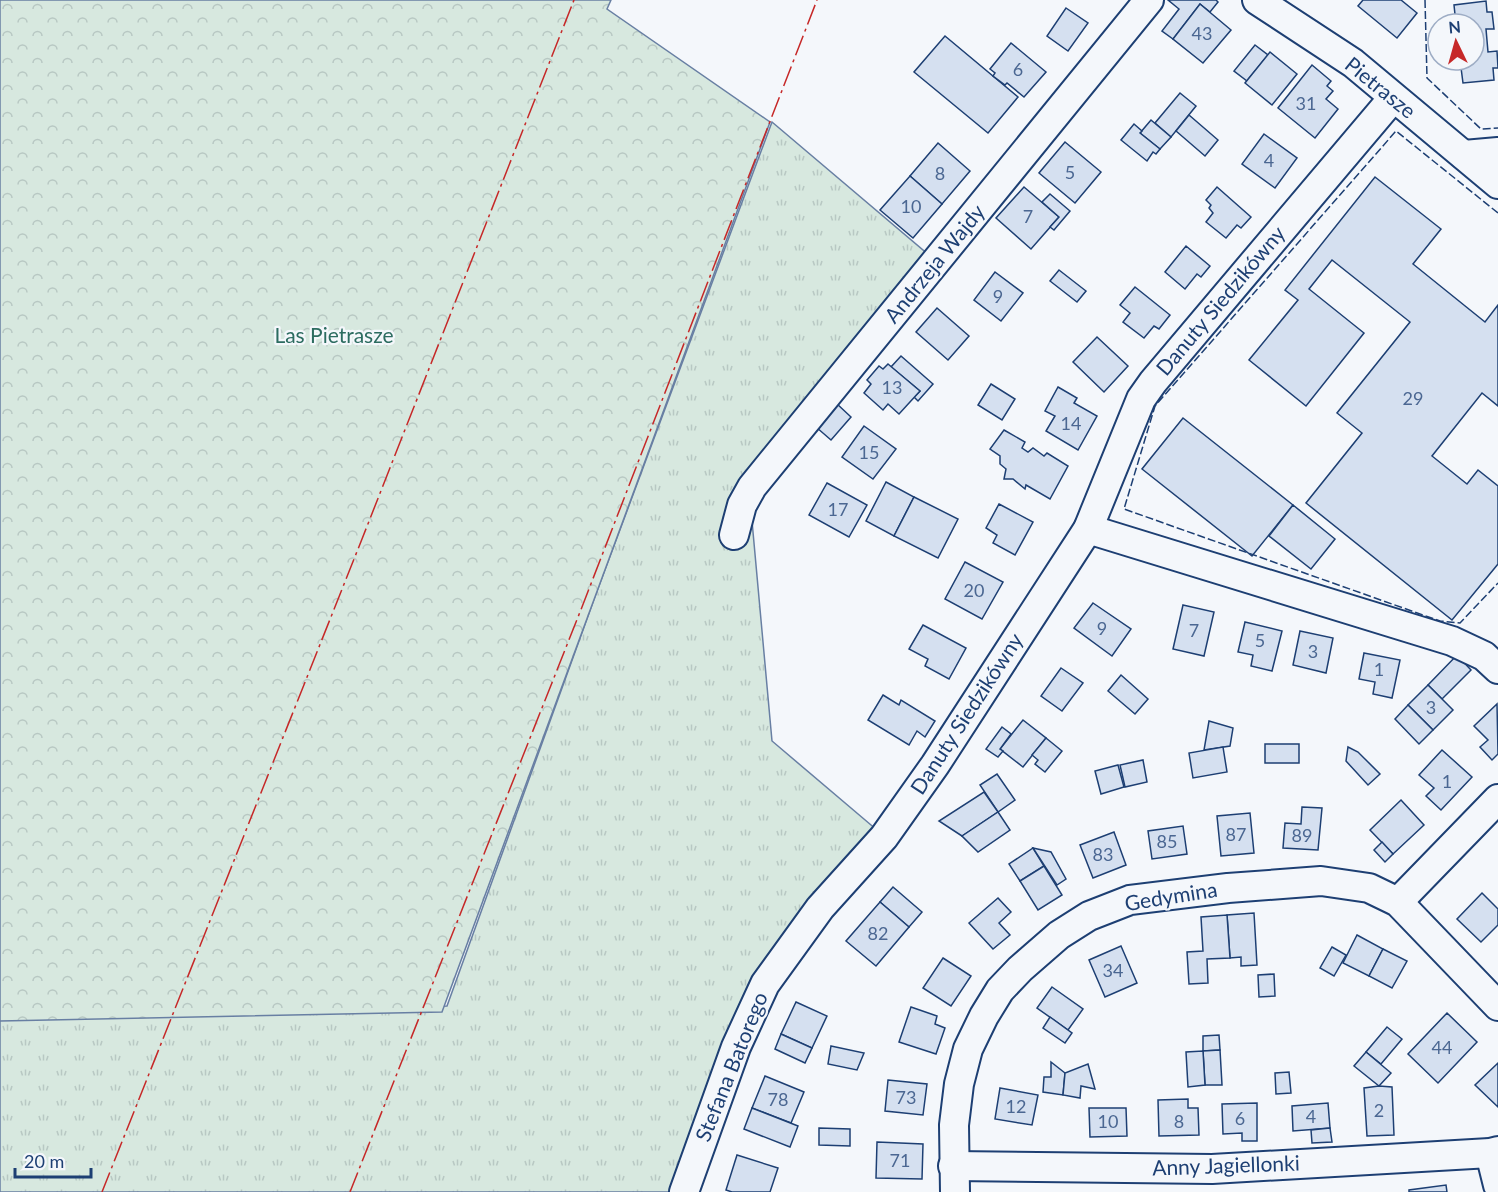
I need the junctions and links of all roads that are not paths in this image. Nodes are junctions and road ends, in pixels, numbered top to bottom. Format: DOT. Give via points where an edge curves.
graph roads {
  1 [pos="1149,0"];
  2 [pos="1257,0"];
  3 [pos="1393,98"];
  4 [pos="1498,152"];
  5 [pos="1464,155"];
  6 [pos="1498,184"];
  7 [pos="1088,529"];
  8 [pos="734,535"];
  9 [pos="1498,669"];
  10 [pos="1498,799"];
  11 [pos="884,837"];
  12 [pos="1398,902"];
  13 [pos="1498,1006"];
  14 [pos="1494,1152"];
  15 [pos="954,1179"];
  16 [pos="1214,1181"];
  17 [pos="1498,1185"];
  18 [pos="684,1192"];
  1 -- 8 [label="street, Andrzeja Wajdy" via="752,488 742,505"];
  2 -- 3 [label="street, Pietrasze" via="1353,63"];
  3 -- 5 [label="street, Pietrasze"];
  3 -- 7 [label="street, Danuty Siedzikówny" via="1153,382 1141,399"];
  4 -- 5 [label="street"];
  5 -- 6 [label="street, Pietrasze"];
  7 -- 9 [label="street" via="1452,641 1484,656"];
  7 -- 11 [label="street, Danuty Siedzikówny"];
  10 -- 12 [label="street"];
  11 -- 18 [label="street, Stefana Batorego" via="820,908 765,984 736,1047"];
  12 -- 13 [label="street, Gedymina"];
  12 -- 15 [label="street, Gedymina" via="1369,888 1321,881 1130,900 1089,916 1059,935 1020,969 1000,990 984,1016 968,1049 959,1084"];
  14 -- 16 [label="street, Anny Jagiellonki"];
  14 -- 17 [label="street"];
  15 -- 16 [label="street, Anny Jagiellonki"];
}
